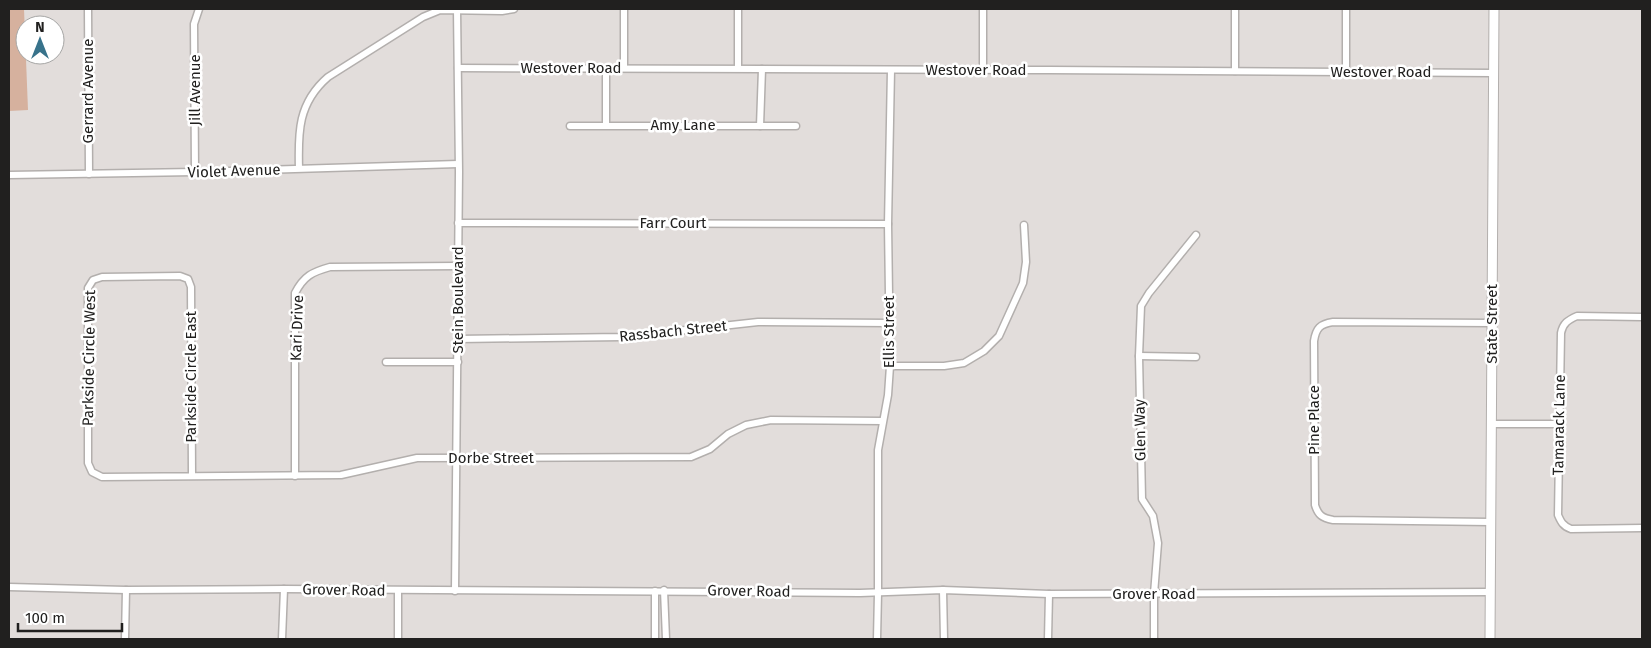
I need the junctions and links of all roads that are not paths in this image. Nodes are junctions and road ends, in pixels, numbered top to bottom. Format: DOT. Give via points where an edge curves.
graph roads {
  1 [pos="88,9"];
  2 [pos="199,9"];
  3 [pos="457,9"];
  4 [pos="514,9"];
  5 [pos="624,9"];
  6 [pos="738,9"];
  7 [pos="983,9"];
  8 [pos="1235,9"];
  9 [pos="1346,9"];
  10 [pos="1494,9"];
  11 [pos="458,68"];
  12 [pos="606,68"];
  13 [pos="624,68"];
  14 [pos="738,68"];
  15 [pos="762,69"];
  16 [pos="892,70"];
  17 [pos="982,70"];
  18 [pos="1235,71"];
  19 [pos="1346,72"];
  20 [pos="1493,73"];
  21 [pos="606,124"];
  22 [pos="570,126"];
  23 [pos="760,126"];
  24 [pos="796,126"];
  25 [pos="458,164"];
  26 [pos="299,168"];
  27 [pos="195,172"];
  28 [pos="89,174"];
  29 [pos="9,175"];
  30 [pos="458,223"];
  31 [pos="888,224"];
  32 [pos="1024,225"];
  33 [pos="1196,235"];
  34 [pos="458,266"];
  35 [pos="188,279"];
  36 [pos="1642,317"];
  37 [pos="889,323"];
  38 [pos="1492,323"];
  39 [pos="458,339"];
  40 [pos="1139,356"];
  41 [pos="1196,356"];
  42 [pos="386,362"];
  43 [pos="458,362"];
  44 [pos="890,366"];
  45 [pos="882,421"];
  46 [pos="1492,424"];
  47 [pos="1559,424"];
  48 [pos="457,458"];
  49 [pos="92,472"];
  50 [pos="192,476"];
  51 [pos="295,476"];
  52 [pos="1490,522"];
  53 [pos="1642,528"];
  54 [pos="9,587"];
  55 [pos="284,589"];
  56 [pos="126,590"];
  57 [pos="398,590"];
  58 [pos="655,590"];
  59 [pos="664,590"];
  60 [pos="943,590"];
  61 [pos="455,591"];
  62 [pos="878,592"];
  63 [pos="1490,592"];
  64 [pos="1049,594"];
  65 [pos="1154,594"];
  66 [pos="126,639"];
  67 [pos="282,639"];
  68 [pos="398,639"];
  69 [pos="655,639"];
  70 [pos="666,639"];
  71 [pos="877,639"];
  72 [pos="944,639"];
  73 [pos="1048,639"];
  74 [pos="1154,639"];
  75 [pos="1490,639"];
  1 -- 28 [label="street, Gerrard Avenue"];
  2 -- 27 [label="street, Jill Avenue" via="194,24"];
  3 -- 4 [label="street"];
  3 -- 11 [label="street, Stein Boulevard"];
  3 -- 26 [label="street" via="440,10 423,17 319,85 300,123"];
  5 -- 13 [label="street"];
  6 -- 14 [label="street"];
  7 -- 17 [label="street"];
  8 -- 18 [label="street"];
  9 -- 19 [label="street"];
  10 -- 20 [label="main road, State Street"];
  11 -- 12 [label="street, Westover Road"];
  11 -- 25 [label="street, Stein Boulevard"];
  12 -- 13 [label="street, Westover Road"];
  12 -- 21 [label="street"];
  13 -- 14 [label="street, Westover Road"];
  14 -- 15 [label="street, Westover Road"];
  15 -- 16 [label="street, Westover Road"];
  15 -- 23 [label="street"];
  16 -- 17 [label="street, Westover Road"];
  16 -- 31 [label="street, Ellis Street"];
  17 -- 18 [label="street, Westover Road"];
  18 -- 19 [label="street, Westover Road"];
  19 -- 20 [label="street, Westover Road"];
  20 -- 38 [label="main road, State Street"];
  21 -- 22 [label="street, Amy Lane"];
  21 -- 23 [label="street, Amy Lane"];
  23 -- 24 [label="street, Amy Lane"];
  25 -- 26 [label="street, Violet Avenue"];
  25 -- 30 [label="street, Stein Boulevard"];
  26 -- 27 [label="street, Violet Avenue"];
  27 -- 28 [label="street, Violet Avenue"];
  28 -- 29 [label="street, Violet Avenue"];
  30 -- 31 [label="street, Farr Court"];
  30 -- 34 [label="street, Stein Boulevard"];
  31 -- 37 [label="street, Ellis Street"];
  32 -- 44 [label="street" via="1026,262 1023,283 999,336 984,351 964,363"];
  33 -- 40 [label="street, Glen Way" via="1141,306"];
  34 -- 39 [label="street, Stein Boulevard"];
  34 -- 51 [label="street, Kari Drive" via="330,267 307,276 300,284 295,294"];
  35 -- 49 [label="street, Parkside Circle West" via="180,276 102,277 93,280 88,288 88,463"];
  35 -- 50 [label="street, Parkside Circle East" via="191,287"];
  36 -- 47 [label="street, Tamarack Lane" via="1577,316 1562,326"];
  37 -- 39 [label="street, Rassbach Street" via="758,322 622,338"];
  37 -- 44 [label="street, Ellis Street"];
  38 -- 46 [label="main road, State Street"];
  38 -- 52 [label="street, Pine Place" via="1333,322 1322,324 1315,331 1314,342 1317,512 1323,518 1333,520"];
  39 -- 43 [label="street, Stein Boulevard"];
  40 -- 41 [label="street"];
  40 -- 65 [label="street, Glen Way" via="1142,499 1153,516 1158,543"];
  42 -- 43 [label="street"];
  43 -- 48 [label="street, Stein Boulevard"];
  44 -- 45 [label="street, Ellis Street"];
  45 -- 48 [label="street, Dorbe Street" via="771,420 746,425 691,458"];
  45 -- 62 [label="street, Ellis Street" via="878,450"];
  46 -- 47 [label="street"];
  46 -- 52 [label="main road, State Street"];
  47 -- 53 [label="street, Tamarack Lane" via="1560,522 1571,529"];
  48 -- 51 [label="street, Dorbe Street" via="416,458 341,475"];
  48 -- 61 [label="street, Stein Boulevard"];
  49 -- 50 [label="street, Dorbe Street" via="102,476"];
  50 -- 51 [label="street, Dorbe Street"];
  52 -- 63 [label="main road, State Street"];
  54 -- 56 [label="street, Grover Road"];
  55 -- 56 [label="street, Grover Road"];
  55 -- 57 [label="street, Grover Road"];
  55 -- 67 [label="street"];
  56 -- 66 [label="street"];
  57 -- 61 [label="street, Grover Road"];
  57 -- 68 [label="street"];
  58 -- 59 [label="street, Grover Road"];
  58 -- 61 [label="street, Grover Road"];
  58 -- 69 [label="street"];
  59 -- 62 [label="street, Grover Road"];
  59 -- 70 [label="street"];
  60 -- 62 [label="street, Grover Road"];
  60 -- 64 [label="street, Grover Road"];
  60 -- 72 [label="street"];
  62 -- 71 [label="street, Ellis Street"];
  63 -- 65 [label="street, Grover Road"];
  63 -- 75 [label="main road, State Street"];
  64 -- 65 [label="street, Grover Road"];
  64 -- 73 [label="street"];
  65 -- 74 [label="street, Glen Way"];
}
